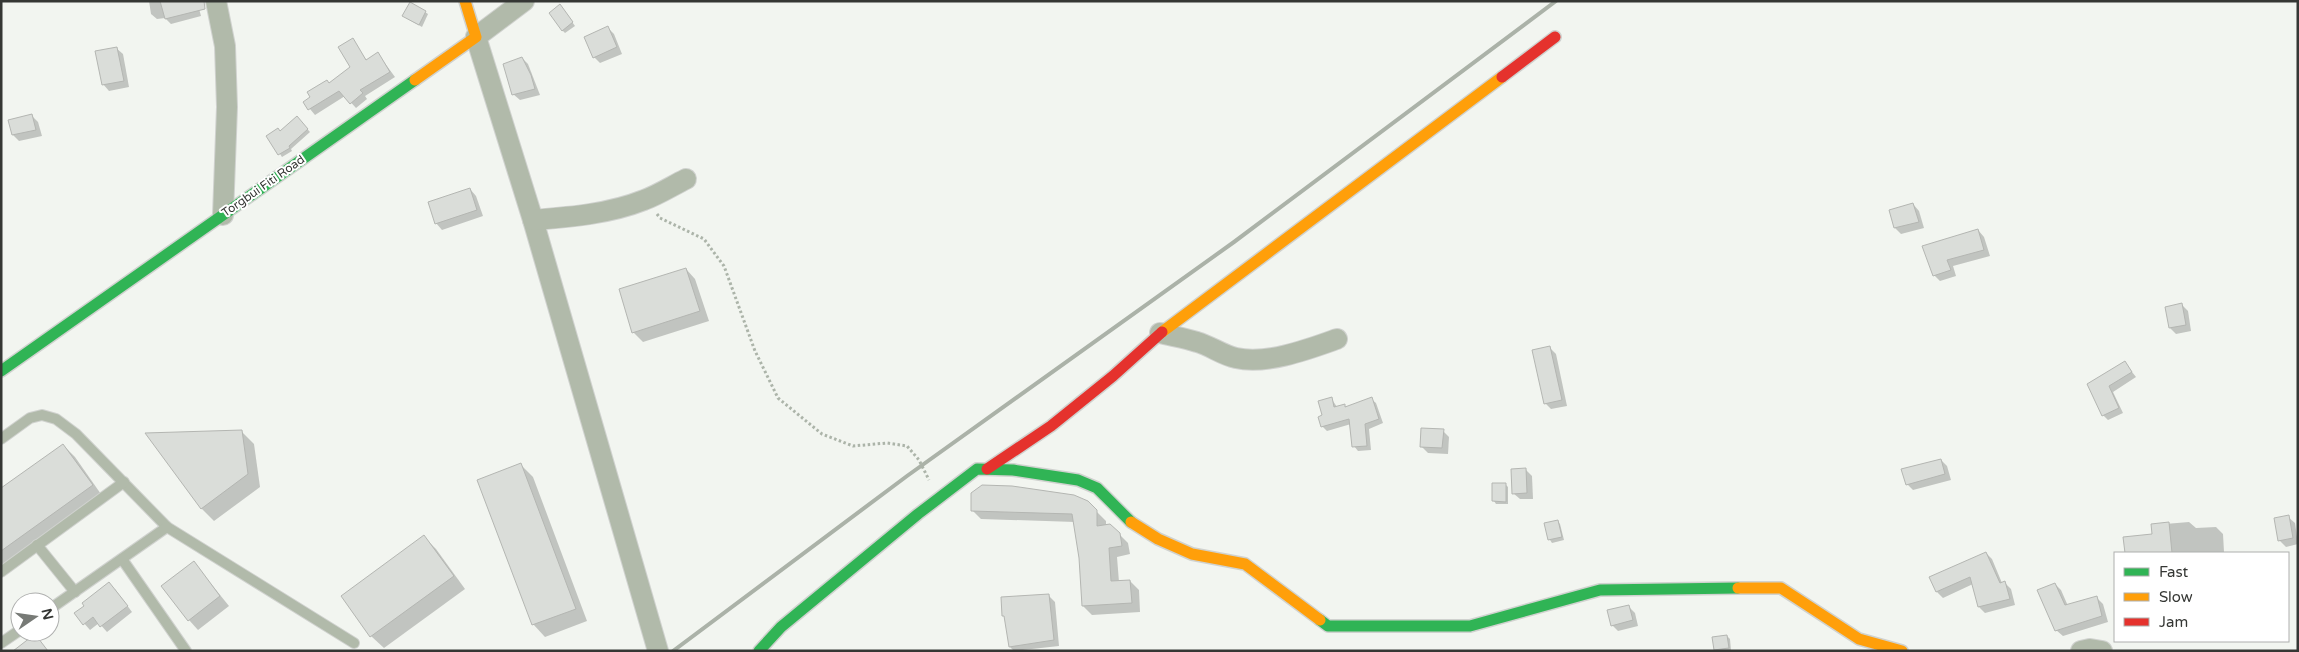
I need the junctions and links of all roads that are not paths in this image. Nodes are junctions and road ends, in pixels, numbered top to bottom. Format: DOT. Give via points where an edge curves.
graph roads {
  1 [pos="216,1"];
  2 [pos="465,1"];
  3 [pos="524,1"];
  4 [pos="476,36"];
  5 [pos="1555,36"];
  6 [pos="686,180"];
  7 [pos="223,215"];
  8 [pos="533,220"];
  9 [pos="1160,333"];
  10 [pos="1337,339"];
  11 [pos="1,371"];
  12 [pos="1,439"];
  13 [pos="987,469"];
  14 [pos="124,482"];
  15 [pos="167,527"];
  16 [pos="37,545"];
  17 [pos="122,559"];
  18 [pos="1,572"];
  19 [pos="75,592"];
  20 [pos="60,602"];
  21 [pos="354,643"];
  22 [pos="186,651"];
  23 [pos="658,651"];
  24 [pos="759,651"];
  25 [pos="1902,651"];
  26 [pos="2081,651"];
  27 [pos="2102,651"];
  1 -- 7 [label="street" via="226,63"];
  2 -- 4 [label="street"];
  3 -- 4 [label="street, Torgbui Fiti Road"];
  4 -- 7 [label="street, Torgbui Fiti Road"];
  4 -- 8 [label="street"];
  5 -- 9 [label="street"];
  6 -- 8 [label="street" via="645,200 616,209"];
  7 -- 11 [label="street, Torgbui Fiti Road"];
  8 -- 23 [label="street"];
  9 -- 10 [label="street" via="1200,343 1239,359 1302,352"];
  9 -- 13 [label="street" via="1051,426"];
  12 -- 14 [label="lane" via="30,418 42,415 56,419 72,429"];
  13 -- 24 [label="street" via="977,469 939,498 781,627"];
  13 -- 25 [label="street" via="1078,480 1097,488 1131,522 1158,539 1192,554 1245,564 1328,626 1470,626 1600,590 1781,588 1859,639"];
  14 -- 15 [label="lane"];
  14 -- 16 [label="lane"];
  15 -- 17 [label="lane"];
  15 -- 21 [label="lane"];
  16 -- 18 [label="lane"];
  16 -- 19 [label="lane"];
  17 -- 19 [label="lane"];
  17 -- 22 [label="lane"];
  19 -- 20 [label="lane"];
  26 -- 27 [label="street"];
}
